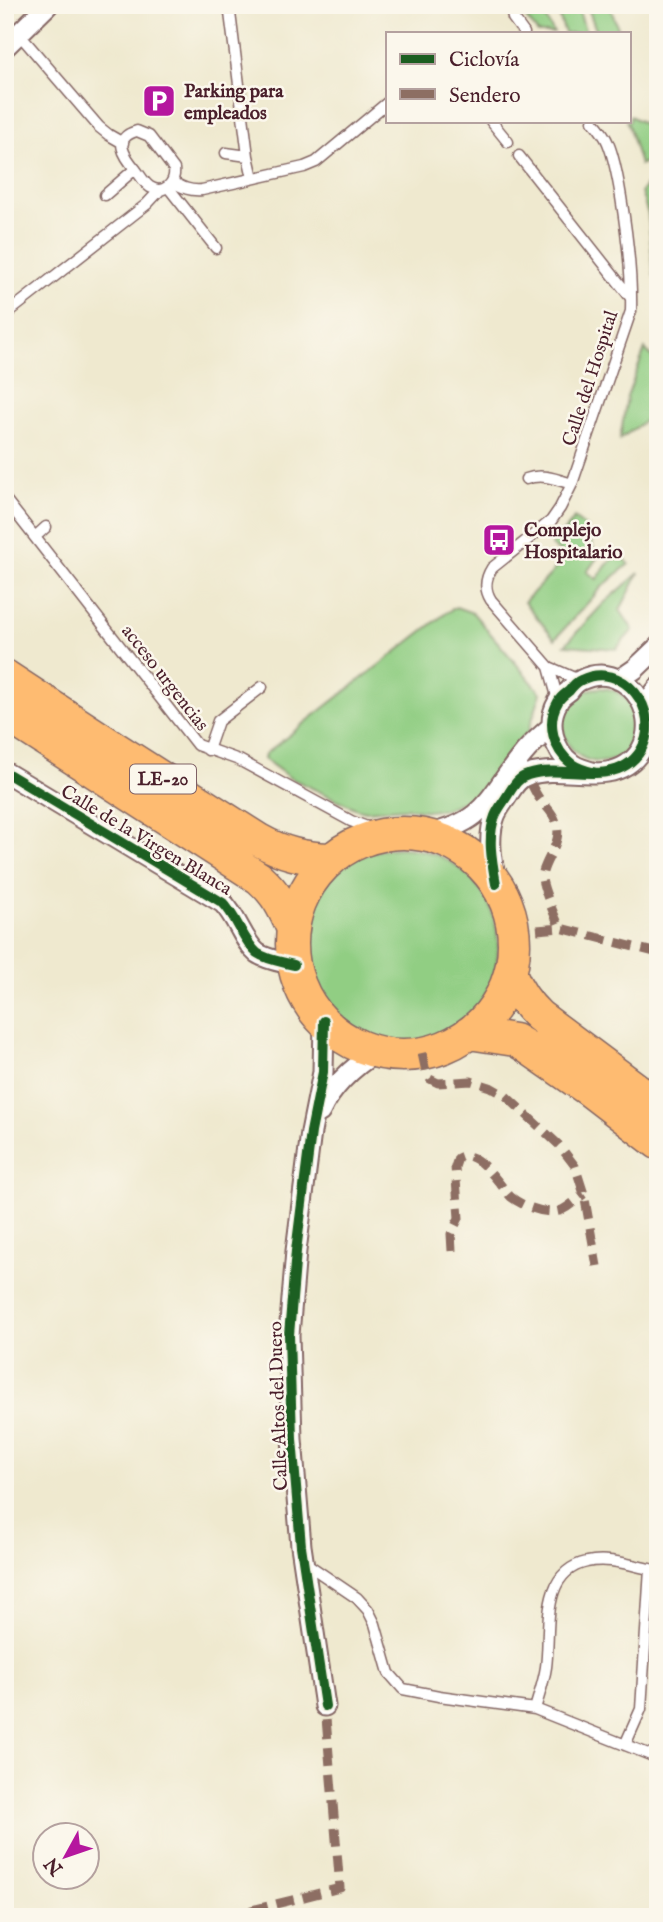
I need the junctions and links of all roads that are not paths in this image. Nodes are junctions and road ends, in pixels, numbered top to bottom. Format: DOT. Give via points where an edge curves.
graph roads {
  1 [pos="48,5"];
  2 [pos="229,5"];
  3 [pos="510,5"];
  4 [pos="523,32"];
  5 [pos="12,41"];
  6 [pos="386,104"];
  7 [pos="492,122"];
  8 [pos="594,122"];
  9 [pos="508,142"];
  10 [pos="123,143"];
  11 [pos="226,153"];
  12 [pos="248,156"];
  13 [pos="519,156"];
  14 [pos="135,169"];
  15 [pos="254,178"];
  16 [pos="167,186"];
  17 [pos="105,195"];
  18 [pos="216,248"];
  19 [pos="631,299"];
  20 [pos="5,315"];
  21 [pos="526,479"];
  22 [pos="572,484"];
  23 [pos="5,499"];
  24 [pos="46,527"];
  25 [pos="34,537"];
  26 [pos="658,647"];
  27 [pos="549,667"];
  28 [pos="5,676"];
  29 [pos="619,680"];
  30 [pos="580,681"];
  31 [pos="261,687"];
  32 [pos="658,688"];
  33 [pos="558,700"];
  34 [pos="645,705"];
  35 [pos="5,714"];
  36 [pos="552,726"];
  37 [pos="208,750"];
  38 [pos="5,772"];
  39 [pos="596,773"];
  40 [pos="386,834"];
  41 [pos="425,835"];
  42 [pos="330,859"];
  43 [pos="496,884"];
  44 [pos="293,929"];
  45 [pos="294,965"];
  46 [pos="510,972"];
  47 [pos="324,1021"];
  48 [pos="469,1033"];
  49 [pos="377,1051"];
  50 [pos="658,1105"];
  51 [pos="311,1132"];
  52 [pos="658,1143"];
  53 [pos="303,1561"];
  54 [pos="326,1706"];
  55 [pos="535,1709"];
  56 [pos="625,1745"];
  57 [pos="658,1758"];
  1 -- 5 [label="street"];
  2 -- 12 [label="lane"];
  3 -- 4 [label="lane"];
  5 -- 10 [label="lane" via="99,127"];
  6 -- 15 [label="lane" via="316,162"];
  7 -- 9 [label="lane"];
  8 -- 19 [label="lane, Calle del Hospital" via="610,146 619,184"];
  10 -- 14 [label="lane" via="124,154"];
  10 -- 16 [label="lane" via="132,132 149,136 174,169"];
  11 -- 12 [label="lane"];
  12 -- 15 [label="lane"];
  13 -- 19 [label="lane"];
  14 -- 16 [label="lane" via="150,187"];
  14 -- 17 [label="lane"];
  15 -- 16 [label="lane" via="192,191"];
  16 -- 18 [label="lane"];
  16 -- 20 [label="lane"];
  19 -- 22 [label="lane, Calle del Hospital" via="631,311"];
  21 -- 22 [label="lane" via="544,476"];
  22 -- 27 [label="lane, Calle del Hospital" via="551,521 492,568 486,583 491,600"];
  23 -- 25 [label="lane, acceso urgencias"];
  24 -- 25 [label="lane"];
  25 -- 37 [label="lane, acceso urgencias" via="197,746"];
  26 -- 29 [label="street"];
  27 -- 30 [label="lane, Calle del Hospital"];
  27 -- 33 [label="lane, Calle del Hospital"];
  28 -- 42 [label="highway, LE-20" via="259,840 297,856"];
  29 -- 30 [label="street" via="594,676"];
  29 -- 34 [label="street"];
  30 -- 33 [label="street"];
  31 -- 37 [label="lane" via="218,721"];
  32 -- 34 [label="street"];
  33 -- 36 [label="street"];
  34 -- 39 [label="street" via="648,730 639,753 620,769"];
  35 -- 44 [label="highway, LE-20" via="259,878 280,901"];
  36 -- 39 [label="street" via="554,740 570,763"];
  36 -- 41 [label="street" via="523,754 483,809 447,831"];
  37 -- 40 [label="lane, acceso urgencias" via="239,760 351,821"];
  38 -- 45 [label="street, Calle de la Virgen Blanca" via="223,903 258,953"];
  39 -- 43 [label="street" via="528,775 515,784 496,814 492,830"];
  40 -- 41 [label="highway, LE-20"];
  40 -- 42 [label="highway, LE-20" via="356,842"];
  41 -- 43 [label="highway, LE-20" via="466,852"];
  42 -- 44 [label="highway, LE-20" via="305,890"];
  43 -- 46 [label="highway, LE-20" via="509,913 514,945"];
  44 -- 45 [label="highway, LE-20"];
  45 -- 47 [label="highway, LE-20" via="300,986"];
  46 -- 48 [label="highway, LE-20" via="495,1006"];
  46 -- 50 [label="highway" via="539,1016"];
  47 -- 49 [label="highway, LE-20" via="340,1035"];
  47 -- 51 [label="street, Calle Altos del Duero" via="323,1072"];
  48 -- 49 [label="highway, LE-20" via="428,1052 398,1055"];
  48 -- 52 [label="highway" via="527,1046"];
  49 -- 51 [label="street, Calle Altos del Duero" via="342,1080 326,1100"];
  51 -- 53 [label="street, Calle Altos del Duero" via="289,1335"];
  53 -- 54 [label="street, Calle Altos del Duero"];
  53 -- 55 [label="lane" via="357,1598 368,1611 389,1673 403,1689"];
  55 -- 56 [label="lane"];
  55 -- 56 [label="lane" via="546,1667 551,1596 560,1577 588,1561 650,1569 641,1709"];
  56 -- 57 [label="lane"];
}
